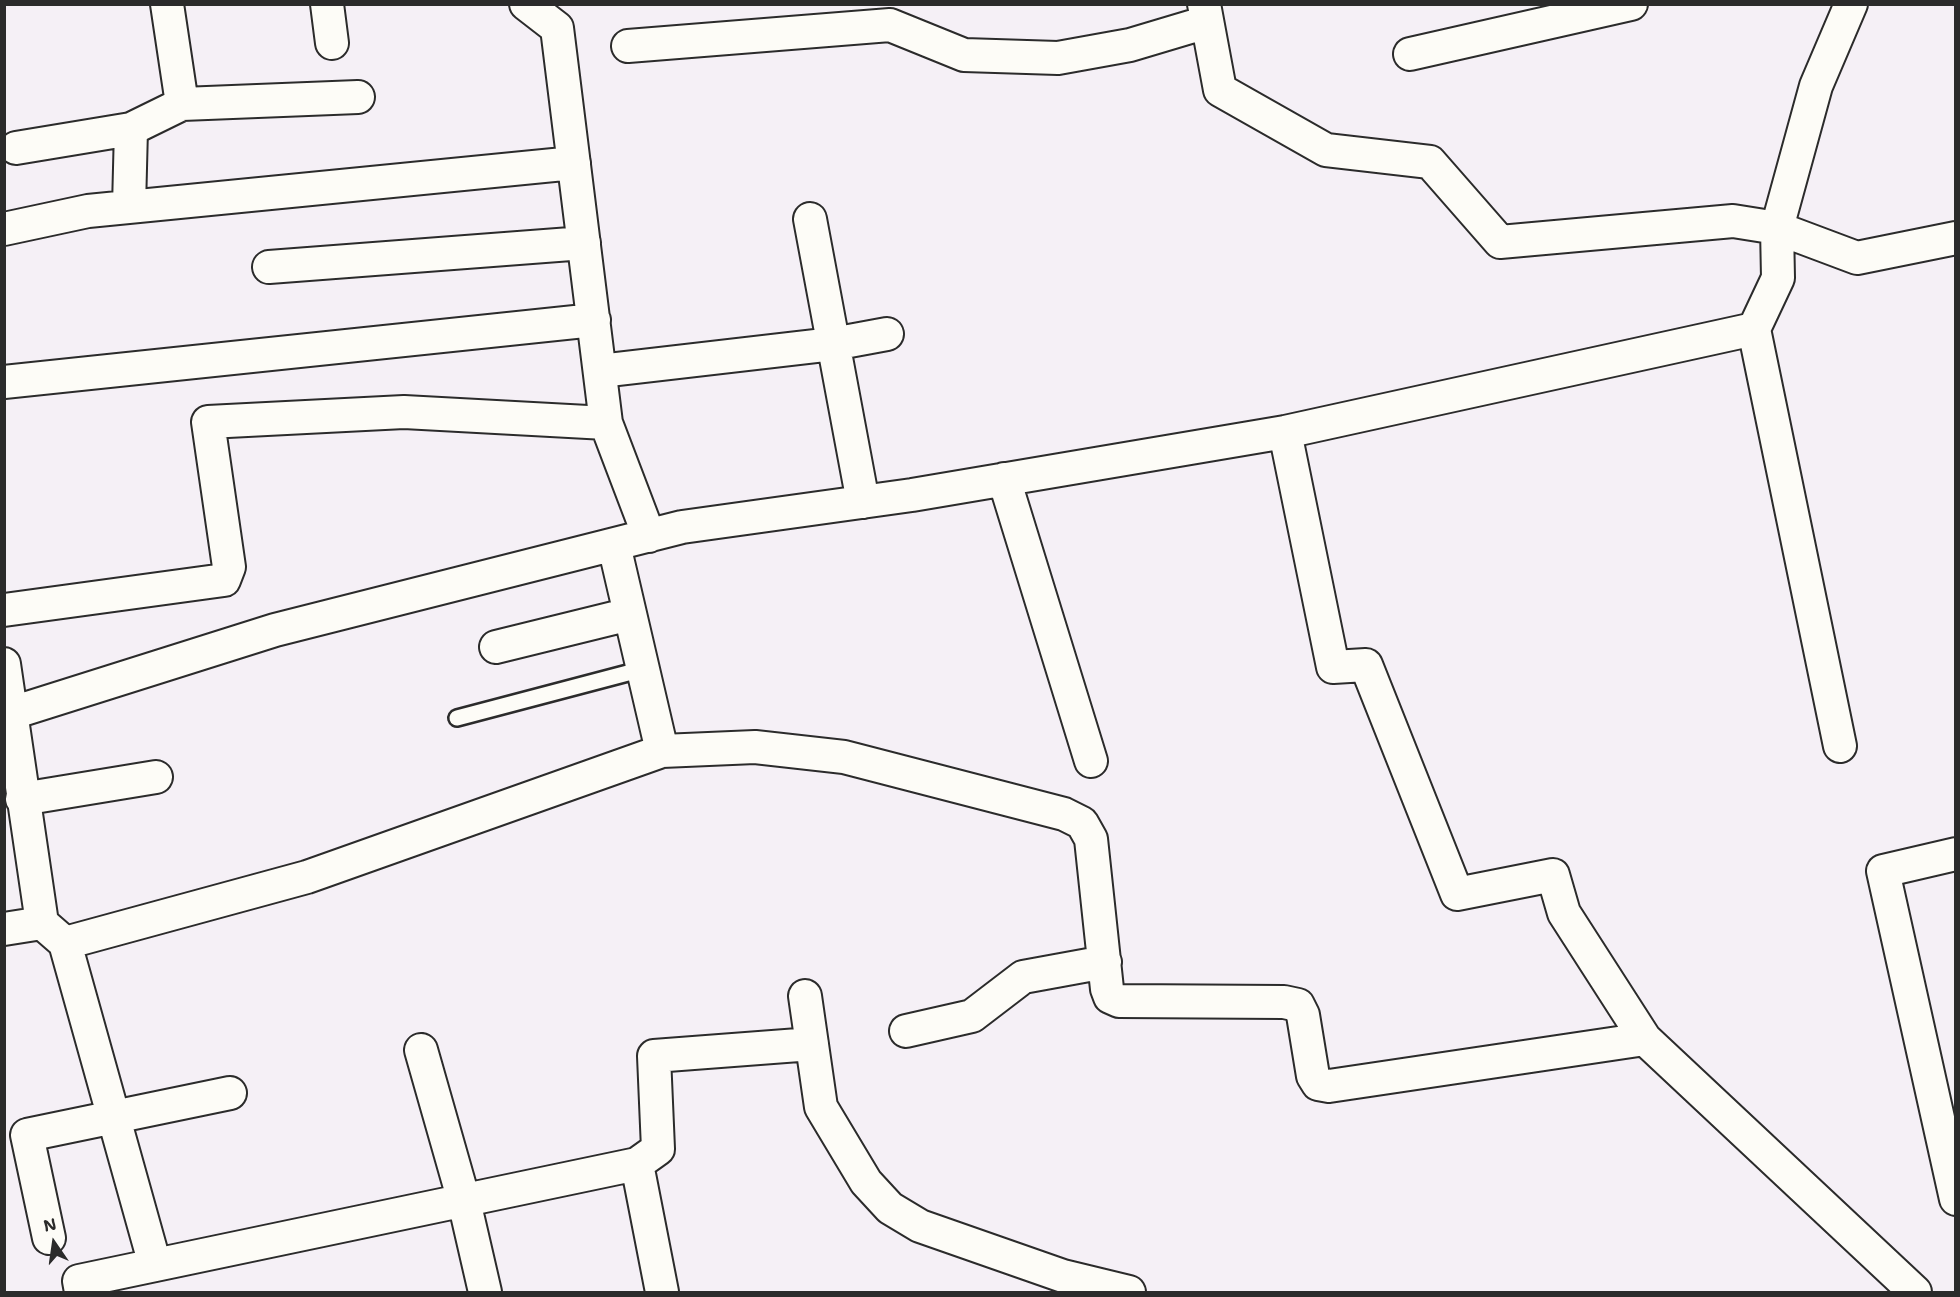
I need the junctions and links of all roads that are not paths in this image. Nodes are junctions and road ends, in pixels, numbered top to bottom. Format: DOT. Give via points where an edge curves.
graph roads {
  1 [pos="167,4"];
  2 [pos="327,4"];
  3 [pos="526,4"];
  4 [pos="1851,4"];
  5 [pos="1629,5"];
  6 [pos="1206,13"];
  7 [pos="332,43"];
  8 [pos="628,46"];
  9 [pos="1410,54"];
  10 [pos="358,97"];
  11 [pos="182,104"];
  12 [pos="131,129"];
  13 [pos="16,148"];
  14 [pos="574,163"];
  15 [pos="129,207"];
  16 [pos="810,219"];
  17 [pos="1777,228"];
  18 [pos="4,229"];
  19 [pos="1956,238"];
  20 [pos="584,243"];
  21 [pos="269,267"];
  22 [pos="594,320"];
  23 [pos="1754,329"];
  24 [pos="887,334"];
  25 [pos="833,344"];
  26 [pos="600,370"];
  27 [pos="4,382"];
  28 [pos="606,423"];
  29 [pos="1285,432"];
  30 [pos="1004,479"];
  31 [pos="863,502"];
  32 [pos="649,536"];
  33 [pos="614,545"];
  34 [pos="4,610"];
  35 [pos="630,614"];
  36 [pos="496,647"];
  37 [pos="4,664"];
  38 [pos="643,669"];
  39 [pos="12,712"];
  40 [pos="457,718"];
  41 [pos="1840,746"];
  42 [pos="662,751"];
  43 [pos="1091,761"];
  44 [pos="156,777"];
  45 [pos="22,799"];
  46 [pos="1956,854"];
  47 [pos="4,929"];
  48 [pos="54,933"];
  49 [pos="1105,962"];
  50 [pos="804,996"];
  51 [pos="906,1031"];
  52 [pos="1645,1039"];
  53 [pos="812,1044"];
  54 [pos="421,1050"];
  55 [pos="1943,1084"];
  56 [pos="230,1093"];
  57 [pos="114,1118"];
  58 [pos="637,1164"];
  59 [pos="1956,1199"];
  60 [pos="464,1201"];
  61 [pos="49,1238"];
  62 [pos="155,1266"];
  63 [pos="81,1293"];
  64 [pos="485,1293"];
  65 [pos="662,1293"];
  66 [pos="1129,1293"];
  67 [pos="1915,1293"];
  1 -- 11 [label="street"];
  2 -- 7 [label="street"];
  3 -- 14 [label="street" via="557,28"];
  4 -- 17 [label="street" via="1816,86"];
  5 -- 9 [label="street"];
  6 -- 8 [label="street" via="1130,45 1058,58 964,55 890,25"];
  6 -- 17 [label="street" via="1220,90 1326,150 1430,162 1500,242 1733,221"];
  10 -- 11 [label="street"];
  11 -- 12 [label="street"];
  12 -- 13 [label="street"];
  12 -- 15 [label="street"];
  14 -- 15 [label="street"];
  14 -- 20 [label="street"];
  15 -- 18 [label="street" via="87,211"];
  16 -- 25 [label="street"];
  17 -- 19 [label="street" via="1857,258"];
  17 -- 23 [label="street" via="1778,278"];
  20 -- 21 [label="street"];
  20 -- 22 [label="street"];
  22 -- 26 [label="street"];
  22 -- 27 [label="street"];
  23 -- 29 [label="street"];
  23 -- 41 [label="street"];
  24 -- 25 [label="street"];
  25 -- 26 [label="street"];
  25 -- 31 [label="street"];
  26 -- 28 [label="street"];
  28 -- 32 [label="street"];
  28 -- 34 [label="street" via="404,412 208,422 229,567 224,580"];
  29 -- 30 [label="street"];
  29 -- 52 [label="street" via="1333,667 1366,665 1458,894 1554,875 1564,914"];
  30 -- 31 [label="street"];
  30 -- 43 [label="street"];
  31 -- 32 [label="street" via="682,527"];
  32 -- 33 [label="street"];
  33 -- 35 [label="street"];
  33 -- 39 [label="street" via="275,630"];
  35 -- 36 [label="street"];
  35 -- 38 [label="street"];
  37 -- 39 [label="street"];
  38 -- 40 [label="lane"];
  38 -- 42 [label="street"];
  39 -- 45 [label="street"];
  42 -- 48 [label="street" via="307,877"];
  42 -- 49 [label="street" via="755,747 844,757 1082,823 1090,839"];
  44 -- 45 [label="street"];
  45 -- 48 [label="street"];
  46 -- 55 [label="street" via="1883,871"];
  47 -- 48 [label="street"];
  48 -- 57 [label="street"];
  49 -- 51 [label="street" via="1023,977 972,1016"];
  49 -- 52 [label="street" via="1107,989 1110,997 1119,1001 1298,1005 1313,1076 1318,1084 1329,1086"];
  50 -- 53 [label="street"];
  52 -- 67 [label="street"];
  53 -- 58 [label="street" via="654,1056 658,1149"];
  53 -- 66 [label="street" via="821,1107 866,1182 890,1208 920,1226 1063,1276"];
  54 -- 60 [label="street"];
  55 -- 59 [label="street"];
  56 -- 57 [label="street"];
  57 -- 61 [label="street" via="27,1135"];
  57 -- 62 [label="street"];
  58 -- 60 [label="street"];
  58 -- 65 [label="street"];
  60 -- 62 [label="street"];
  60 -- 64 [label="street"];
  62 -- 63 [label="street" via="79,1281"];
}
